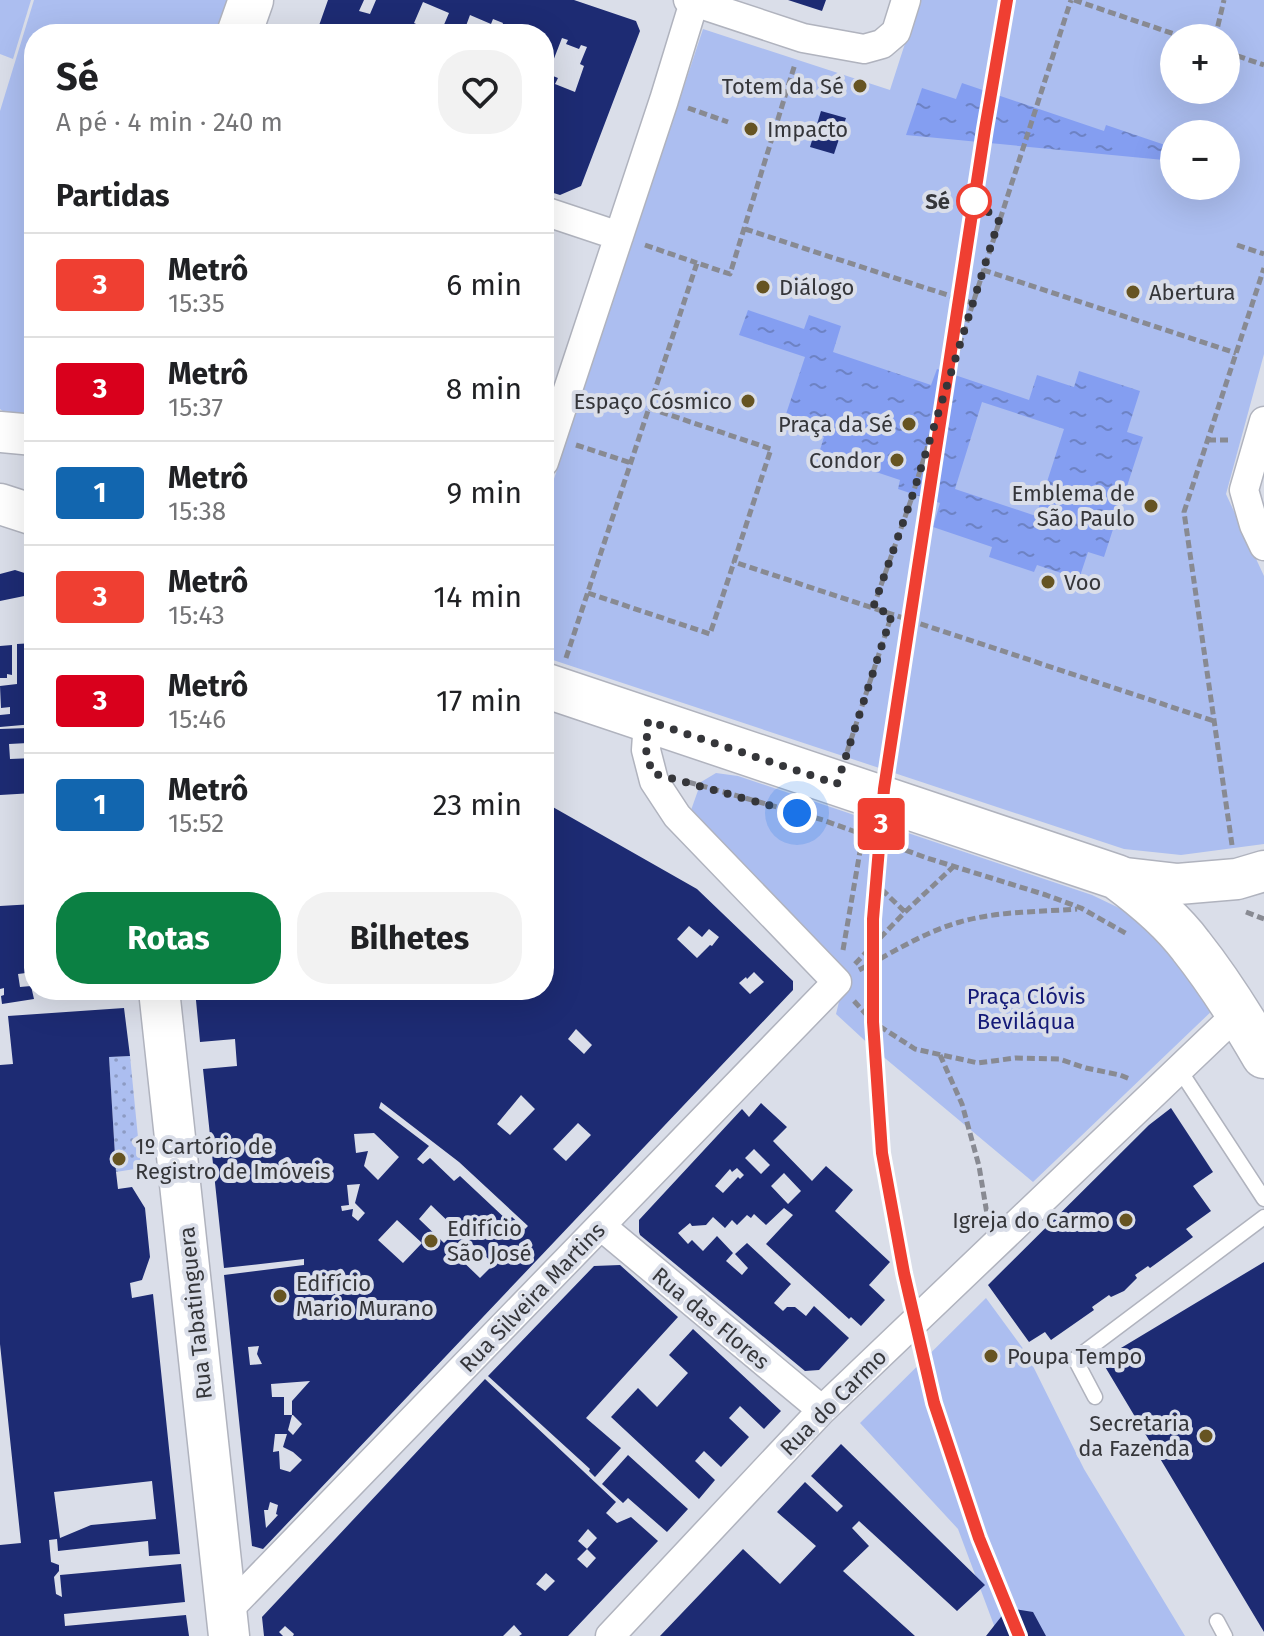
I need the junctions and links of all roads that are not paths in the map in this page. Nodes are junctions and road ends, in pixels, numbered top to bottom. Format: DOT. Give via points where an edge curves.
graph roads {
  1 [pos="251,0"];
  2 [pos="906,0"];
  3 [pos="691,1"];
  4 [pos="243,24"];
  5 [pos="554,214"];
  6 [pos="619,236"];
  7 [pos="554,431"];
  8 [pos="0,432"];
  9 [pos="24,434"];
  10 [pos="1262,434"];
  11 [pos="0,451"];
  12 [pos="24,452"];
  13 [pos="0,486"];
  14 [pos="24,494"];
  15 [pos="0,504"];
  16 [pos="24,512"];
  17 [pos="1264,546"];
  18 [pos="555,673"];
  19 [pos="648,721"];
  20 [pos="1248,860"];
  21 [pos="1117,877"];
  22 [pos="160,1000"];
  23 [pos="1238,1013"];
  24 [pos="1264,1056"];
  25 [pos="1179,1069"];
  26 [pos="1264,1199"];
  27 [pos="1264,1217"];
  28 [pos="601,1226"];
  29 [pos="1095,1397"];
  30 [pos="822,1410"];
  31 [pos="1217,1621"];
  32 [pos="228,1623"];
  33 [pos="610,1636"];
  34 [pos="1225,1636"];
  1 -- 4 [label="main road"];
  2 -- 3 [label="street" via="896,32 882,44 864,49 803,38"];
  3 -- 6 [label="street"];
  5 -- 6 [label="street"];
  6 -- 7 [label="street"];
  8 -- 9 [label="main road"];
  10 -- 17 [label="street" via="1244,490"];
  11 -- 12 [label="street"];
  13 -- 14 [label="street"];
  15 -- 16 [label="main road"];
  18 -- 19 [label="main road"];
  19 -- 21 [label="main road"];
  19 -- 28 [label="street, Rua Silveira Martins" via="646,750 654,781 677,816 837,982"];
  20 -- 21 [label="main road" via="1237,879 1178,884"];
  21 -- 23 [label="main road" via="1191,944"];
  22 -- 32 [label="main road, Rua Tabatinguera"];
  23 -- 24 [label="main road"];
  23 -- 25 [label="street, Rua do Carmo"];
  25 -- 26 [label="lane"];
  25 -- 30 [label="street, Rua do Carmo"];
  27 -- 29 [label="lane" via="1075,1359"];
  28 -- 30 [label="street, Rua das Flores"];
  28 -- 32 [label="street, Rua Silveira Martins"];
  30 -- 33 [label="street, Rua do Carmo"];
  31 -- 34 [label="lane"];
}
